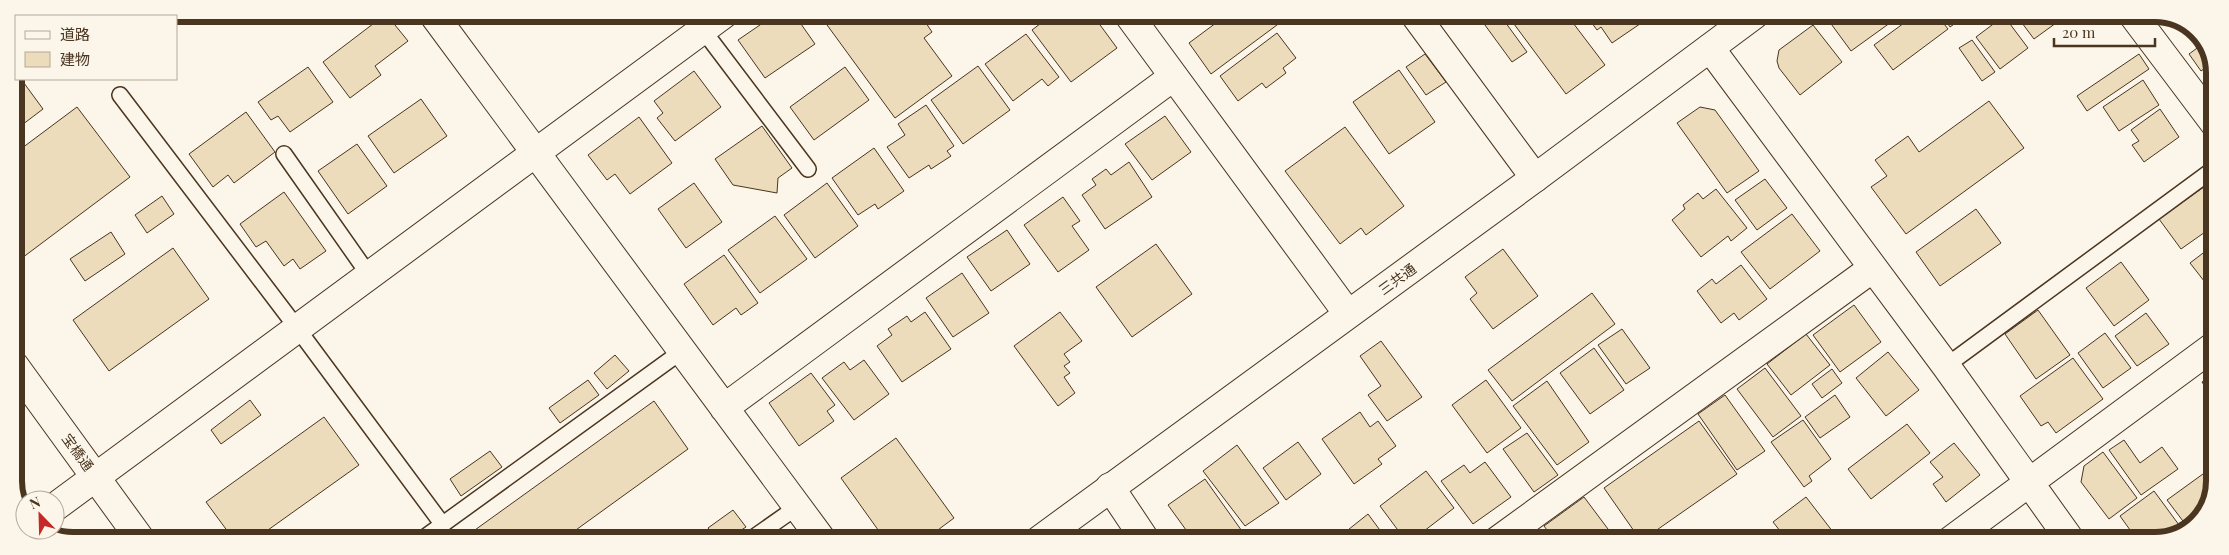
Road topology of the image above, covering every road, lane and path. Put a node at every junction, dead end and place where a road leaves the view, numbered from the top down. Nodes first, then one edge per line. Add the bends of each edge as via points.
1 (439, 22) edge
2 (714, 22) edge
3 (1134, 22) edge
4 (1421, 22) edge
5 (1745, 22) edge
6 (2138, 22) edge
7 (703, 30) junction
8 (1710, 48) junction
9 (1173, 77) junction
10 (120, 95) dead end
11 (2206, 112) edge
12 (284, 154) dead end
13 (535, 154) junction
14 (808, 169) dead end
15 (2206, 175) edge
16 (1535, 178) junction
17 (1873, 268) junction
18 (369, 275) junction
19 (1348, 314) junction
20 (297, 328) junction
21 (682, 352) junction
22 (2206, 352) edge
23 (1946, 366) junction
24 (23, 377) edge
25 (724, 408) junction
26 (96, 476) junction
27 (2029, 483) junction
28 (1110, 487) junction
29 (65, 499) edge
30 (797, 507) junction
31 (442, 525) junction
32 (135, 532) edge
33 (432, 532) edge
34 (761, 532) edge
35 (816, 532) edge
36 (1050, 532) edge
37 (1140, 532) edge
38 (1513, 532) edge
39 (1962, 532) edge
40 (2065, 532) edge

1 - 13 street
2 - 7 street
3 - 9 street
4 - 16 street
5 - 8 street, 三共通
6 - 11 street
7 - 13 street
7 - 14 lane
8 - 16 street, 三共通
8 - 17 street
9 - 19 street
9 - 25 street
10 - 20 lane
12 - 18 lane
13 - 18 street
13 - 21 street
15 - 23 lane
16 - 19 street, 三共通
17 - 23 street
17 - 38 street
18 - 20 street
19 - 28 street, 三共通
20 - 26 street
20 - 31 lane
21 - 25 street
21 - 31 lane
22 - 27 street
23 - 27 street
24 - 26 street, 宝橋通
25 - 30 street
26 - 29 street
26 - 32 street, 宝橋通
27 - 39 street
27 - 40 street
28 - 36 street, 三共通
28 - 37 street
30 - 34 lane
30 - 35 street
31 - 33 lane

